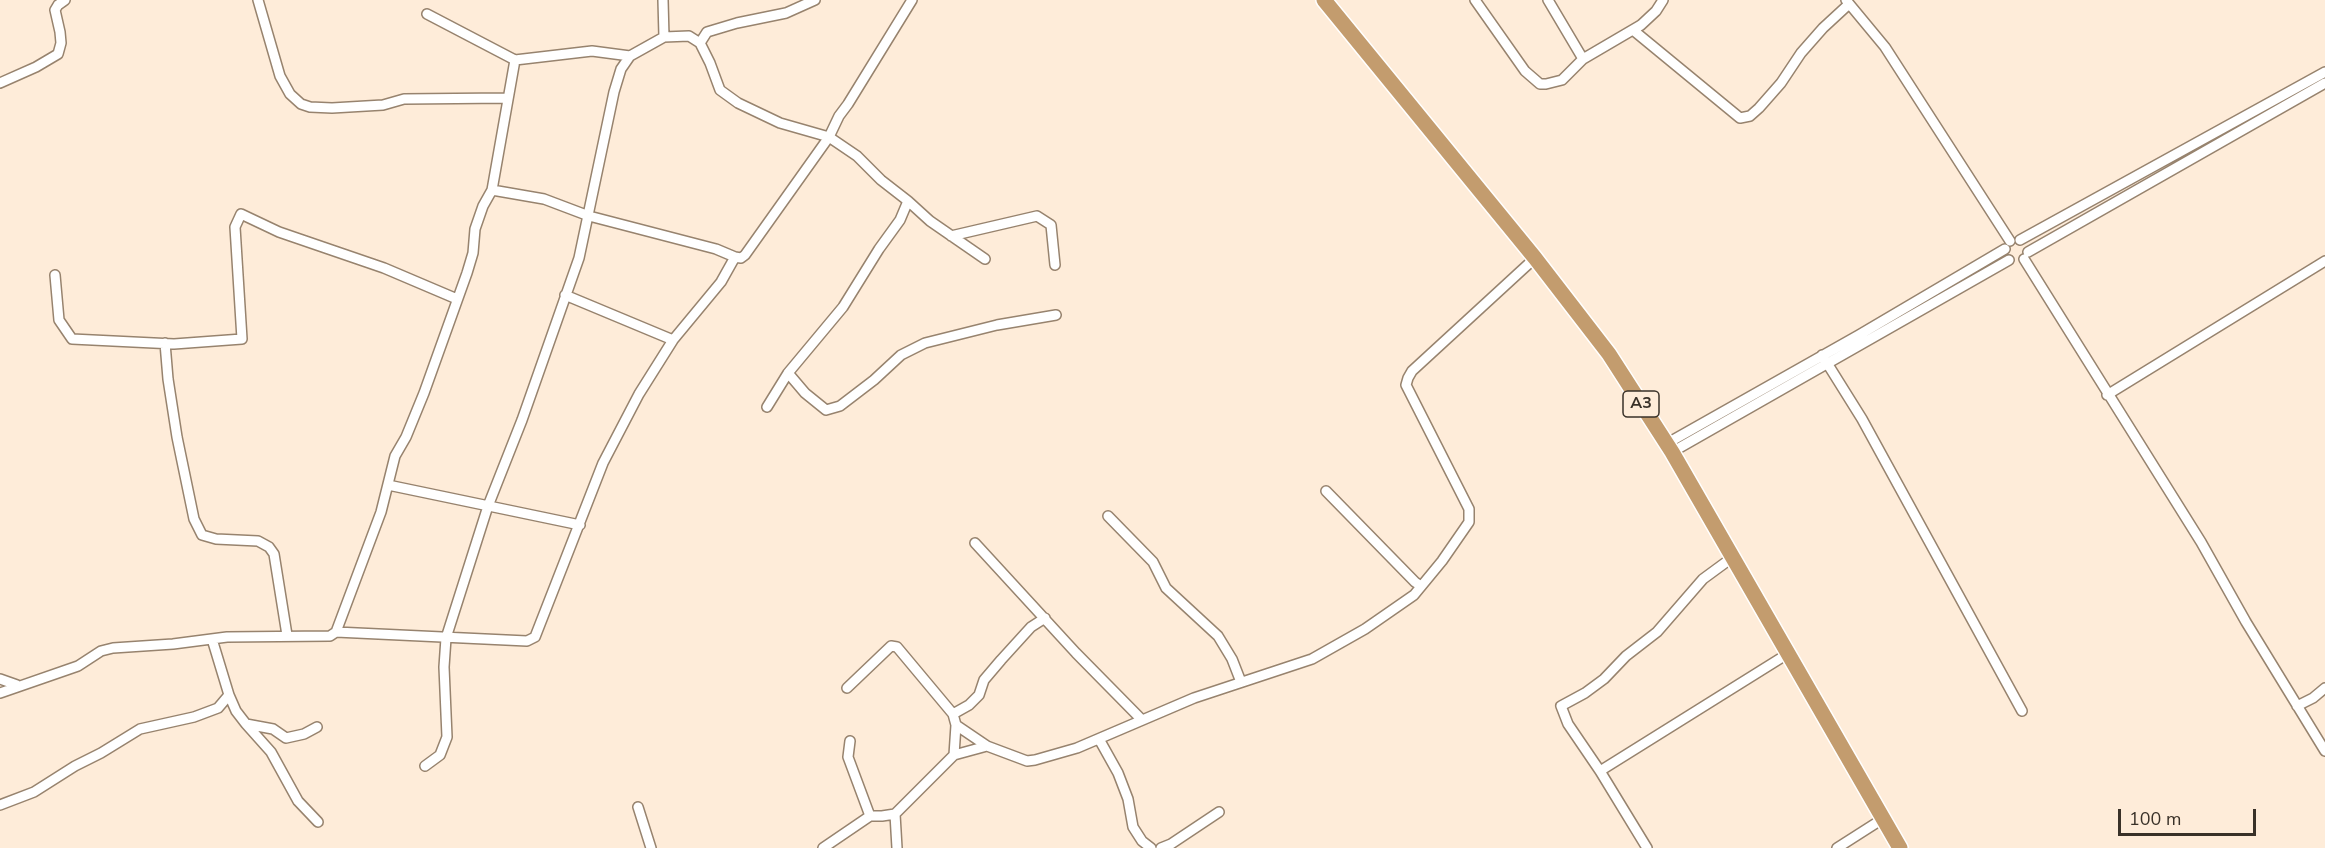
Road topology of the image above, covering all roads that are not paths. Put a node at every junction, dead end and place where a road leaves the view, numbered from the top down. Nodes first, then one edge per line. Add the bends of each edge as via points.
1 (65, 0) edge
2 (258, 0) edge
3 (663, 0) edge
4 (815, 0) edge
5 (912, 0) edge
6 (1324, 0) edge
7 (1475, 0) edge
8 (1548, 0) edge
9 (1663, 0) edge
10 (1847, 2) edge
11 (427, 14) dead end
12 (1634, 30) junction
13 (664, 37) junction
14 (699, 43) junction
15 (630, 56) junction
16 (1583, 59) junction
17 (515, 60) junction
18 (2325, 72) edge
19 (0, 83) edge
20 (2325, 83) edge
21 (507, 98) junction
22 (829, 137) junction
23 (492, 190) junction
24 (908, 201) junction
25 (589, 216) junction
26 (951, 236) junction
27 (2020, 240) junction
28 (2007, 245) junction
29 (2026, 255) junction
30 (735, 257) junction
31 (1535, 258) junction
32 (985, 259) dead end
33 (2009, 260) junction
34 (2325, 261) edge
35 (1055, 265) dead end
36 (55, 275) dead end
37 (565, 295) junction
38 (458, 299) junction
39 (1056, 315) dead end
40 (673, 340) junction
41 (165, 343) junction
42 (1824, 359) junction
43 (788, 373) junction
44 (2107, 395) junction
45 (766, 407) dead end
46 (1669, 448) junction
47 (388, 485) junction
48 (1326, 491) dead end
49 (488, 506) junction
50 (1108, 516) dead end
51 (580, 525) junction
52 (975, 543) dead end
53 (1733, 556) junction
54 (1421, 586) junction
55 (1045, 618) junction
56 (336, 633) junction
57 (287, 635) junction
58 (446, 638) junction
59 (212, 639) junction
60 (1789, 654) junction
61 (0, 680) edge
62 (1241, 682) junction
63 (17, 685) junction
64 (847, 688) dead end
65 (2325, 688) edge
66 (0, 693) edge
67 (229, 695) junction
68 (2297, 706) junction
69 (2022, 711) dead end
70 (953, 714) junction
71 (1142, 720) junction
72 (246, 724) junction
73 (956, 724) junction
74 (317, 727) dead end
75 (286, 738) junction
76 (1099, 739) junction
77 (850, 741) dead end
78 (987, 746) junction
79 (2325, 751) edge
80 (271, 752) junction
81 (954, 755) junction
82 (425, 766) dead end
83 (1600, 771) junction
84 (0, 805) edge
85 (638, 807) dead end
86 (1219, 812) dead end
87 (895, 814) junction
88 (870, 816) junction
89 (1884, 818) junction
90 (318, 822) dead end
91 (651, 848) edge
92 (823, 848) edge
93 (897, 848) edge
94 (1151, 848) edge
95 (1161, 848) edge
96 (1647, 848) edge
97 (1837, 848) edge
98 (1900, 848) edge

1 - 19 street via 55,10 61,43 58,54
2 - 21 street via 280,76 301,104 332,108 383,105 404,99
3 - 13 street
4 - 14 street via 786,13 707,32
5 - 22 street
6 - 31 highway, A3
7 - 16 street via 1525,71 1540,84 1563,80
8 - 16 street
9 - 12 street
10 - 12 street via 1759,108 1740,118
10 - 28 street via 1885,47
11 - 17 street
12 - 16 street
13 - 14 street via 689,36
13 - 15 street
14 - 22 street via 723,93 780,123
15 - 17 street via 592,51
15 - 25 street via 614,92
17 - 21 street
18 - 27 street
20 - 29 street
21 - 23 street
22 - 24 street
22 - 30 street via 745,255
23 - 25 street via 544,199
23 - 38 street via 475,229 473,253
24 - 26 street
24 - 43 street via 900,220 843,307
25 - 30 street
25 - 37 street
26 - 32 street
26 - 35 street via 1037,216 1051,225
27 - 28 street
27 - 29 street via 2027,245
28 - 33 street
28 - 42 street
29 - 33 street via 2015,262
29 - 44 street
30 - 40 street via 721,282
31 - 46 highway, A3 via 1609,354
31 - 54 street via 1408,378 1406,385 1469,509 1462,532
33 - 42 street
34 - 44 street
36 - 41 street via 58,320 72,339
37 - 40 street
37 - 49 street
38 - 41 street via 241,214 235,227 242,339
38 - 47 street via 424,393 395,456
39 - 43 street via 925,343 902,355 840,406 826,410
40 - 51 street via 603,463
41 - 57 street via 177,437 194,519 202,535 258,541 269,547 274,554
42 - 46 street
42 - 69 street via 1862,419
43 - 45 street
44 - 68 street via 2201,542
46 - 53 highway, A3
47 - 49 street
47 - 56 street
48 - 54 street
49 - 51 street
49 - 58 street
50 - 62 street via 1153,562 1166,588 1218,636
51 - 58 street via 535,637 527,641
52 - 55 street
53 - 60 highway, A3
53 - 83 street via 1703,579 1657,632 1604,679 1561,706 1568,724
54 - 62 street via 1365,629 1312,659
55 - 70 street via 1031,627 1001,660 984,680 979,695
55 - 71 street
56 - 57 street
56 - 58 street
57 - 59 street
58 - 82 street via 447,737 440,754
59 - 63 street via 101,651 78,666
59 - 67 street
60 - 83 street
60 - 89 highway, A3
61 - 63 street
62 - 71 street
63 - 66 street
64 - 70 street via 891,645 897,647
65 - 68 street
67 - 72 street
67 - 84 street via 218,708 140,729 34,792
68 - 79 street
70 - 73 street
71 - 76 street
72 - 75 street via 273,729
72 - 80 street
73 - 78 street
73 - 81 street
74 - 75 street
75 - 80 street
76 - 78 street via 1027,761
76 - 94 street via 1128,799 1132,827
77 - 88 street via 848,757
78 - 81 street
80 - 90 street via 298,801
81 - 87 street
83 - 96 street
85 - 91 street
86 - 95 street
87 - 88 street
87 - 93 street
88 - 92 street
89 - 97 street
89 - 98 highway, A3

